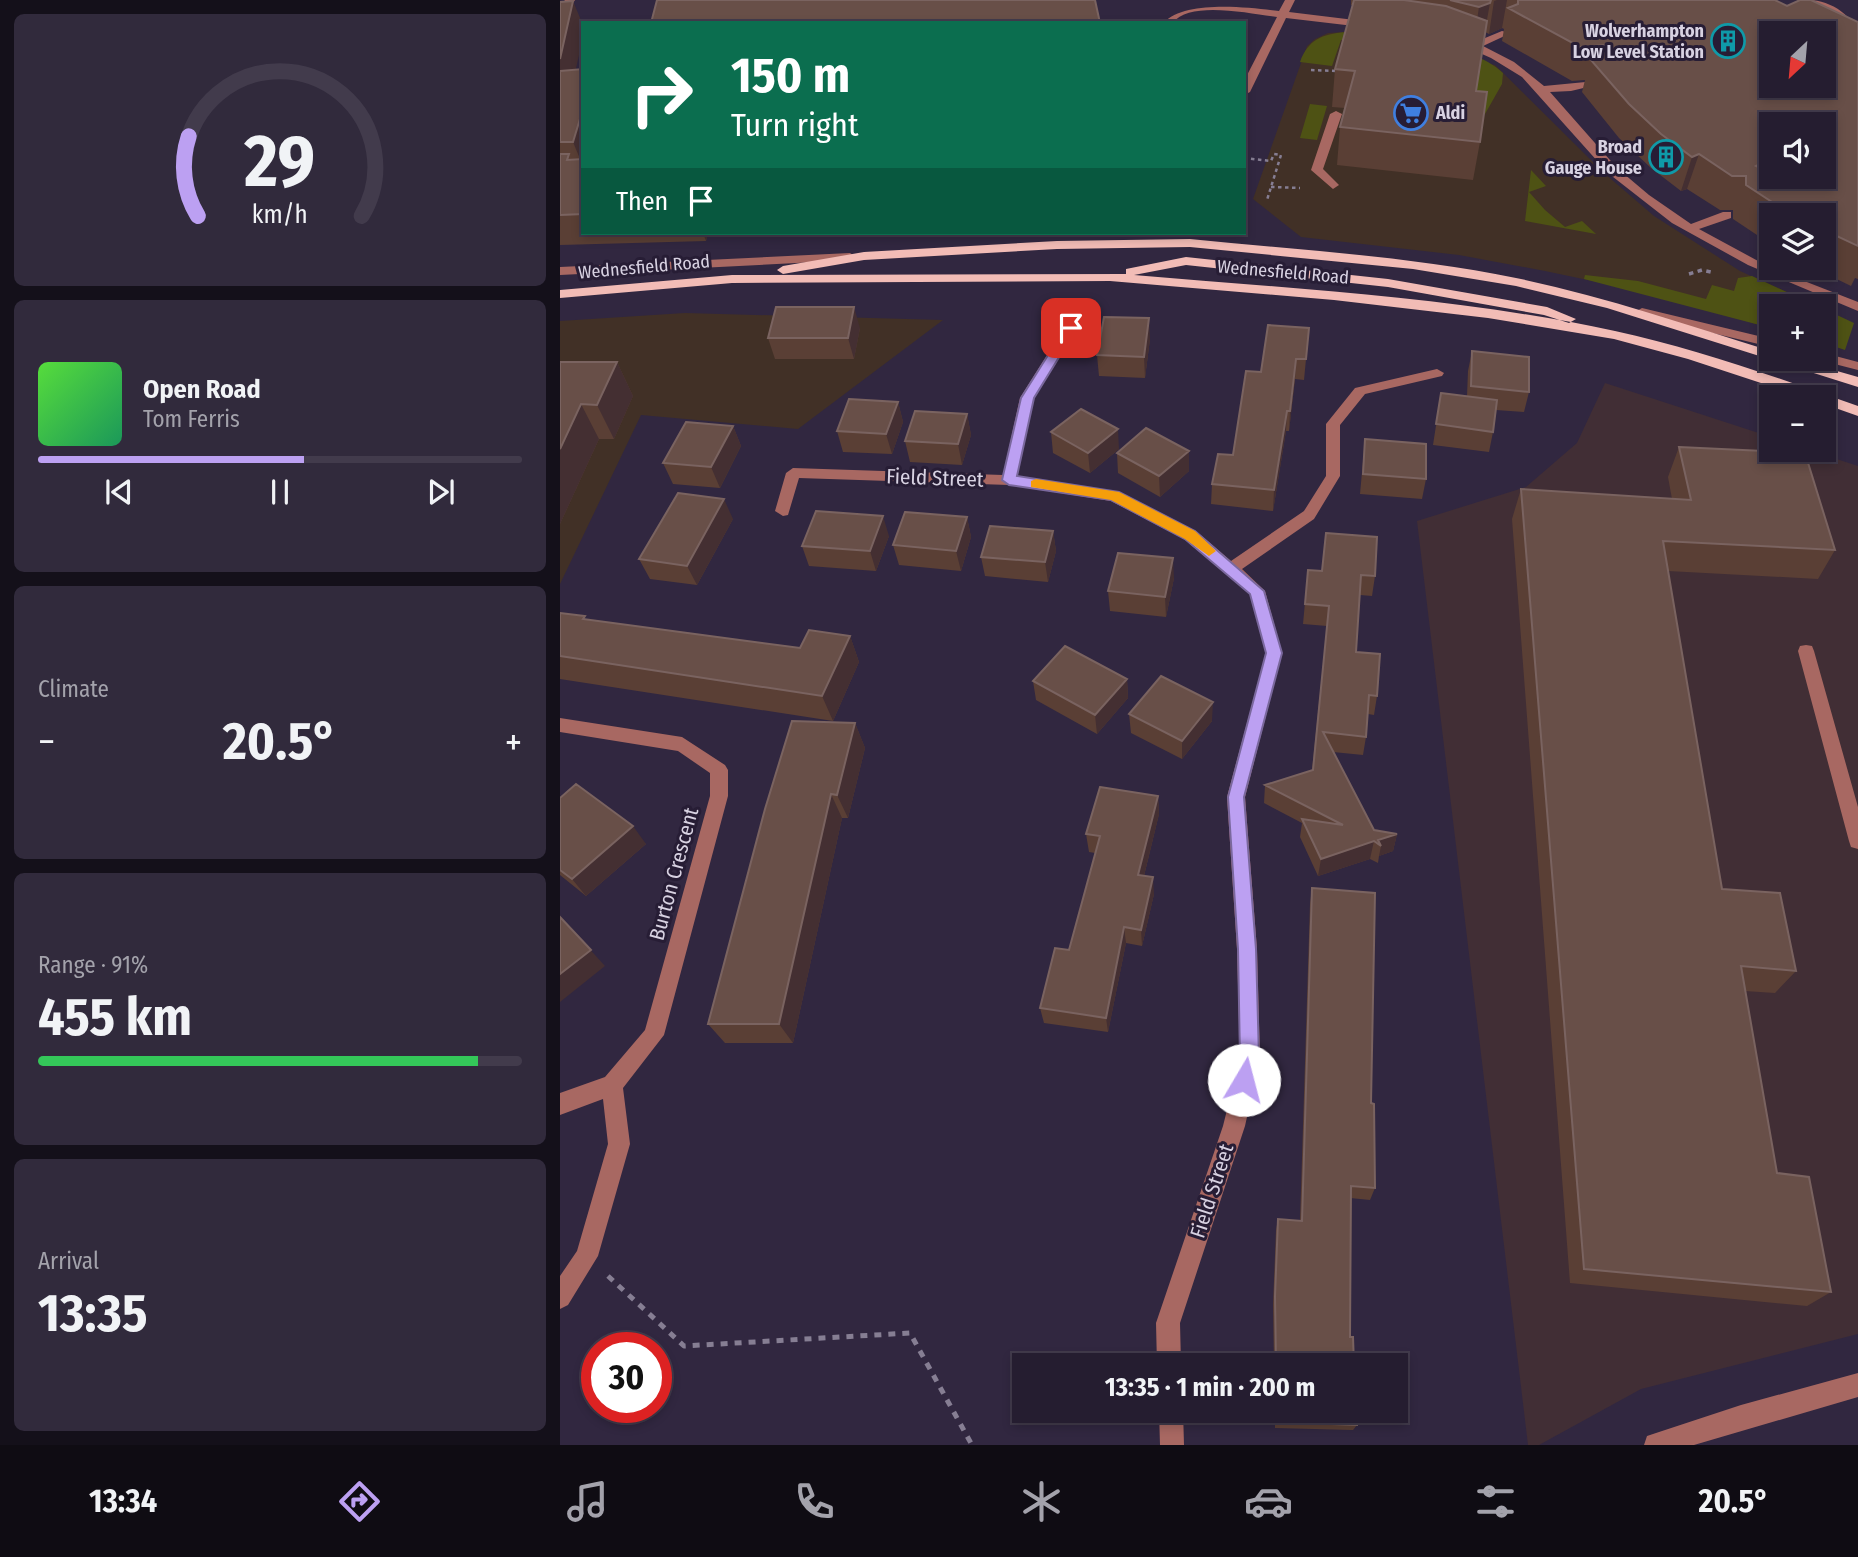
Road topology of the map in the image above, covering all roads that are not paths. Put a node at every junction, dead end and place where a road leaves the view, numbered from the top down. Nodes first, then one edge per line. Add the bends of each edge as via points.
1 (570, 0) edge
2 (1290, 0) edge
3 (1814, 0) edge
4 (560, 15) edge
5 (1280, 15) junction
6 (1169, 21) edge
7 (1379, 26) edge
8 (1506, 33) dead end
9 (1858, 37) edge
10 (1453, 39) edge
11 (1475, 46) junction
12 (1592, 83) dead end
13 (1246, 88) edge
14 (1542, 89) junction
15 (1336, 114) dead end
16 (1334, 185) dead end
17 (1727, 215) dead end
18 (1690, 228) junction
19 (1191, 238) edge
20 (863, 256) junction
21 (1186, 261) junction
22 (560, 271) edge
23 (1110, 276) junction
24 (732, 279) junction
25 (560, 294) edge
26 (1611, 305) junction
27 (1858, 307) edge
28 (1071, 328) dead end
29 (1614, 335) junction
30 (1759, 341) edge
31 (1759, 352) edge
32 (1836, 360) edge
33 (1858, 366) edge
34 (1821, 371) edge
35 (1437, 373) dead end
36 (1858, 382) edge
37 (1781, 385) edge
38 (1836, 403) edge
39 (1858, 411) edge
40 (1009, 480) junction
41 (783, 511) dead end
42 (1231, 569) junction
43 (1806, 651) dead end
44 (560, 725) edge
45 (1858, 841) edge
46 (612, 1085) junction
47 (560, 1104) edge
48 (560, 1297) edge
49 (1169, 1353) edge
50 (1858, 1385) edge
51 (1171, 1423) edge
52 (1172, 1445) edge
53 (1656, 1445) edge

1 - 4 street
2 - 5 street
3 - 9 street via 1847,21
5 - 6 street via 1199,6 1174,13
5 - 7 street
5 - 13 street
8 - 11 street
10 - 11 street
11 - 14 street via 1510,64
12 - 14 street
14 - 18 street via 1618,175
15 - 16 street via 1317,170
17 - 18 street
18 - 27 street via 1803,286
19 - 20 main road, Wednesfield Road
19 - 21 main road
19 - 26 main road, Wednesfield Road via 1413,265 1516,282
20 - 22 street
20 - 24 main road, Wednesfield Road
21 - 23 main road
21 - 29 main road via 1388,283 1548,311
23 - 24 main road, Wednesfield Road
23 - 29 main road, Wednesfield Road via 1488,314
24 - 25 main road, Wednesfield Road
26 - 30 street, Wednesfield Road
26 - 31 main road, Wednesfield Road
28 - 40 street via 1027,398
29 - 37 main road, Wednesfield Road
32 - 33 street
34 - 36 main road
35 - 42 street via 1360,391 1333,424 1333,476 1309,514
38 - 39 main road
40 - 41 street, Field Street via 793,473
40 - 42 street, Field Street via 1114,496 1190,535
42 - 49 street, Field Street via 1257,591 1274,653 1236,797 1250,1058 1234,1126 1168,1323
43 - 45 street
44 - 46 street, Burton Crescent via 682,744 719,771 719,796 654,1035
46 - 47 street, Burton Crescent
46 - 48 street via 619,1144 587,1256
50 - 53 street
51 - 52 street

